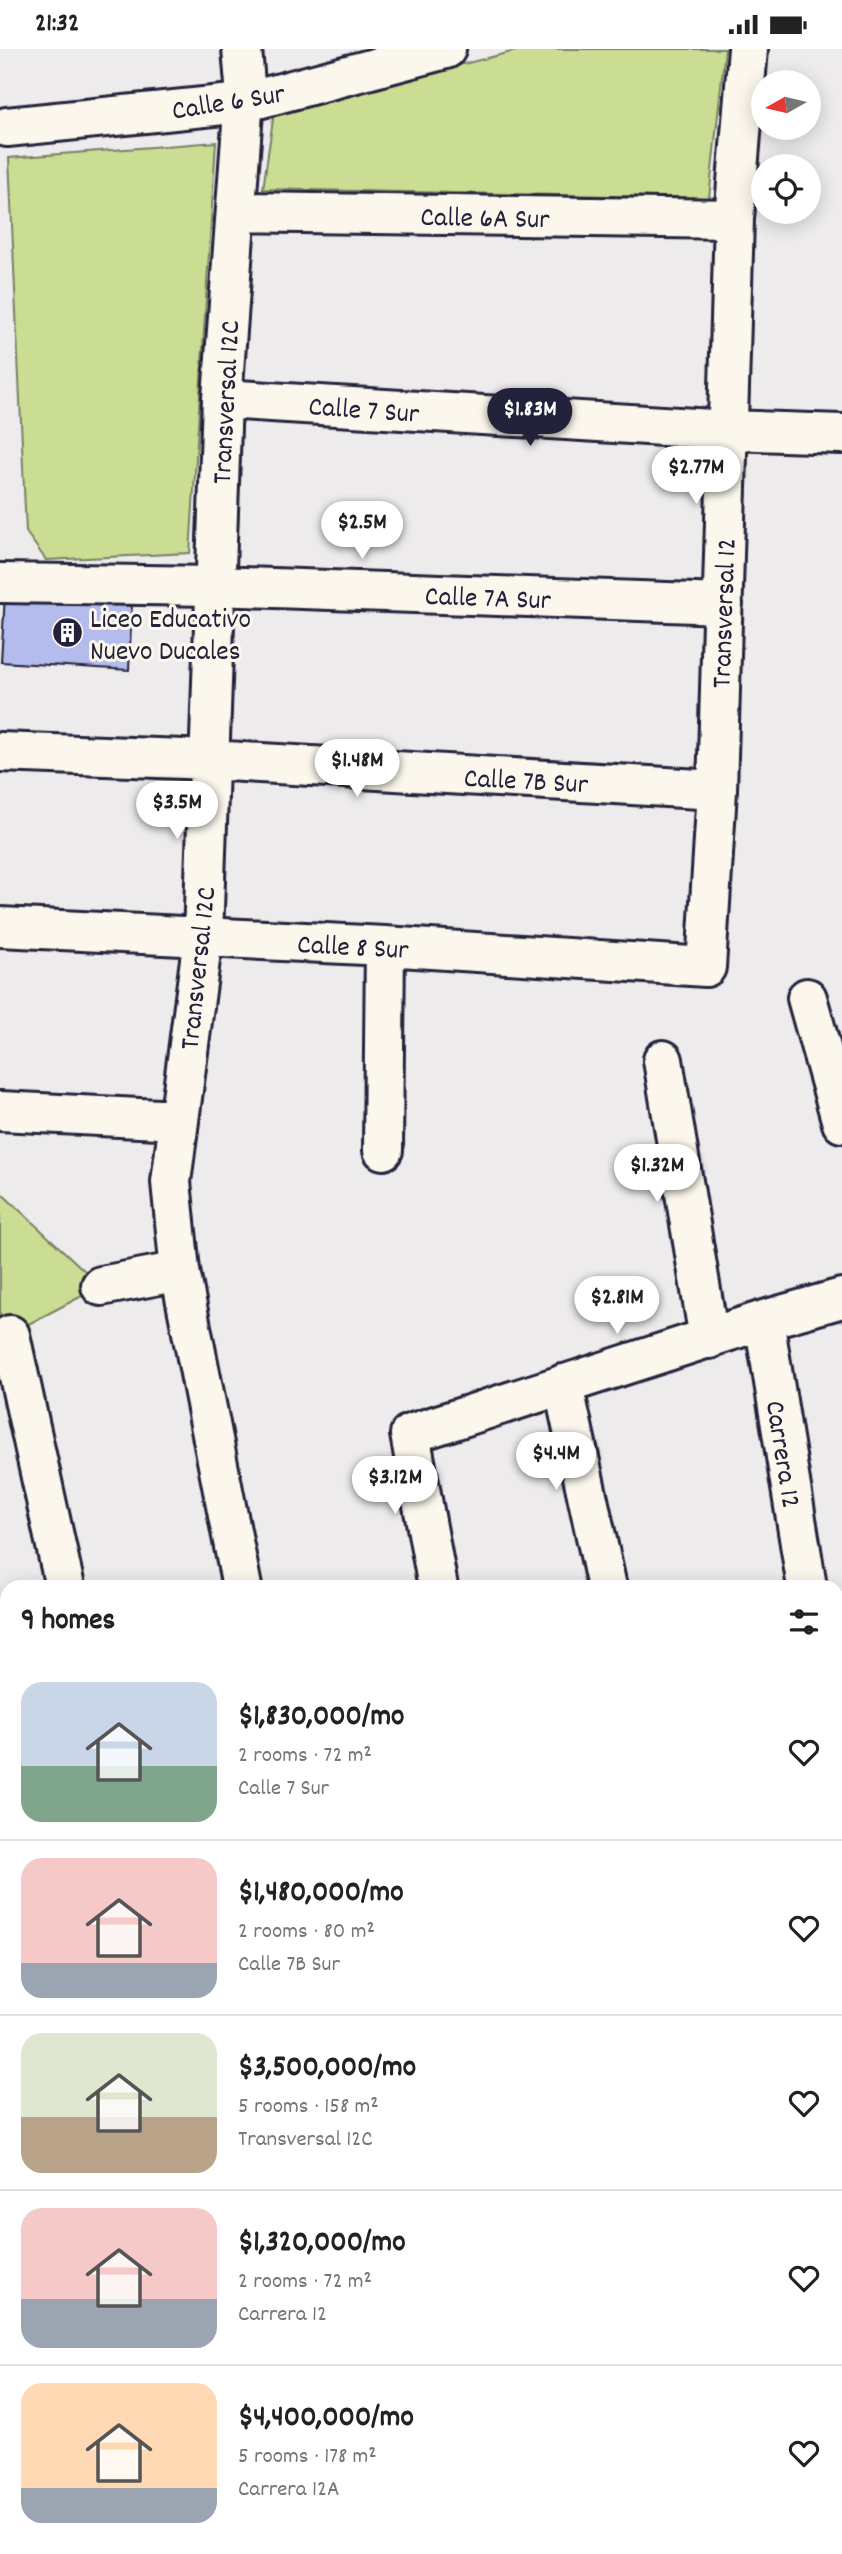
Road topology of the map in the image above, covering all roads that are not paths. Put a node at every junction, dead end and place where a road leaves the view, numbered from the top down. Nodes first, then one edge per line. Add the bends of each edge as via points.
1 (242, 49) edge
2 (446, 49) edge
3 (748, 49) edge
4 (243, 103) junction
5 (7, 127) dead end
6 (237, 212) junction
7 (734, 219) junction
8 (222, 399) junction
9 (728, 430) junction
10 (842, 434) edge
11 (0, 583) edge
12 (215, 586) junction
13 (723, 604) junction
14 (0, 752) edge
15 (210, 760) junction
16 (717, 790) junction
17 (0, 927) edge
18 (203, 937) junction
19 (386, 946) junction
20 (706, 967) joint
21 (807, 998) dead end
22 (663, 1060) dead end
23 (0, 1111) edge
24 (179, 1120) junction
25 (842, 1123) edge
26 (383, 1150) dead end
27 (180, 1271) junction
28 (101, 1286) dead end
29 (842, 1299) edge
30 (764, 1320) junction
31 (10, 1335) dead end
32 (709, 1339) junction
33 (562, 1384) junction
34 (63, 1580) edge
35 (241, 1580) edge
36 (437, 1580) edge
37 (605, 1580) edge
38 (806, 1580) edge

1 - 4 street, Transversal 12C
2 - 4 street, Calle 6 Sur
3 - 7 street, Transversal 12
4 - 5 street, Calle 6 Sur
4 - 6 street, Transversal 12C
6 - 7 street, Calle 6A Sur
6 - 8 street, Transversal 12C
7 - 9 street, Transversal 12
8 - 9 street, Calle 7 Sur
8 - 12 street, Transversal 12C
9 - 10 street, Calle 7 Sur
9 - 13 street, Transversal 12
11 - 12 street, Calle 7A Sur
12 - 13 street, Calle 7A Sur
12 - 15 street, Transversal 12C
13 - 16 street, Transversal 12
14 - 15 street, Calle 7B Sur
15 - 16 street, Calle 7B Sur
15 - 18 street, Transversal 12C
16 - 20 street, Transversal 12
17 - 18 street, Calle 8 Sur
18 - 19 street, Calle 8 Sur
18 - 24 street, Transversal 12C
19 - 20 street, Calle 8 Sur
19 - 26 street
21 - 25 street
22 - 32 street
23 - 24 street
24 - 27 street, Transversal 12C via 171,1182
27 - 28 street
27 - 35 street, Transversal 12C
29 - 30 street
30 - 32 street
30 - 38 street, Carrera 12
31 - 34 street
32 - 33 street
33 - 36 street via 410,1434
33 - 37 street

